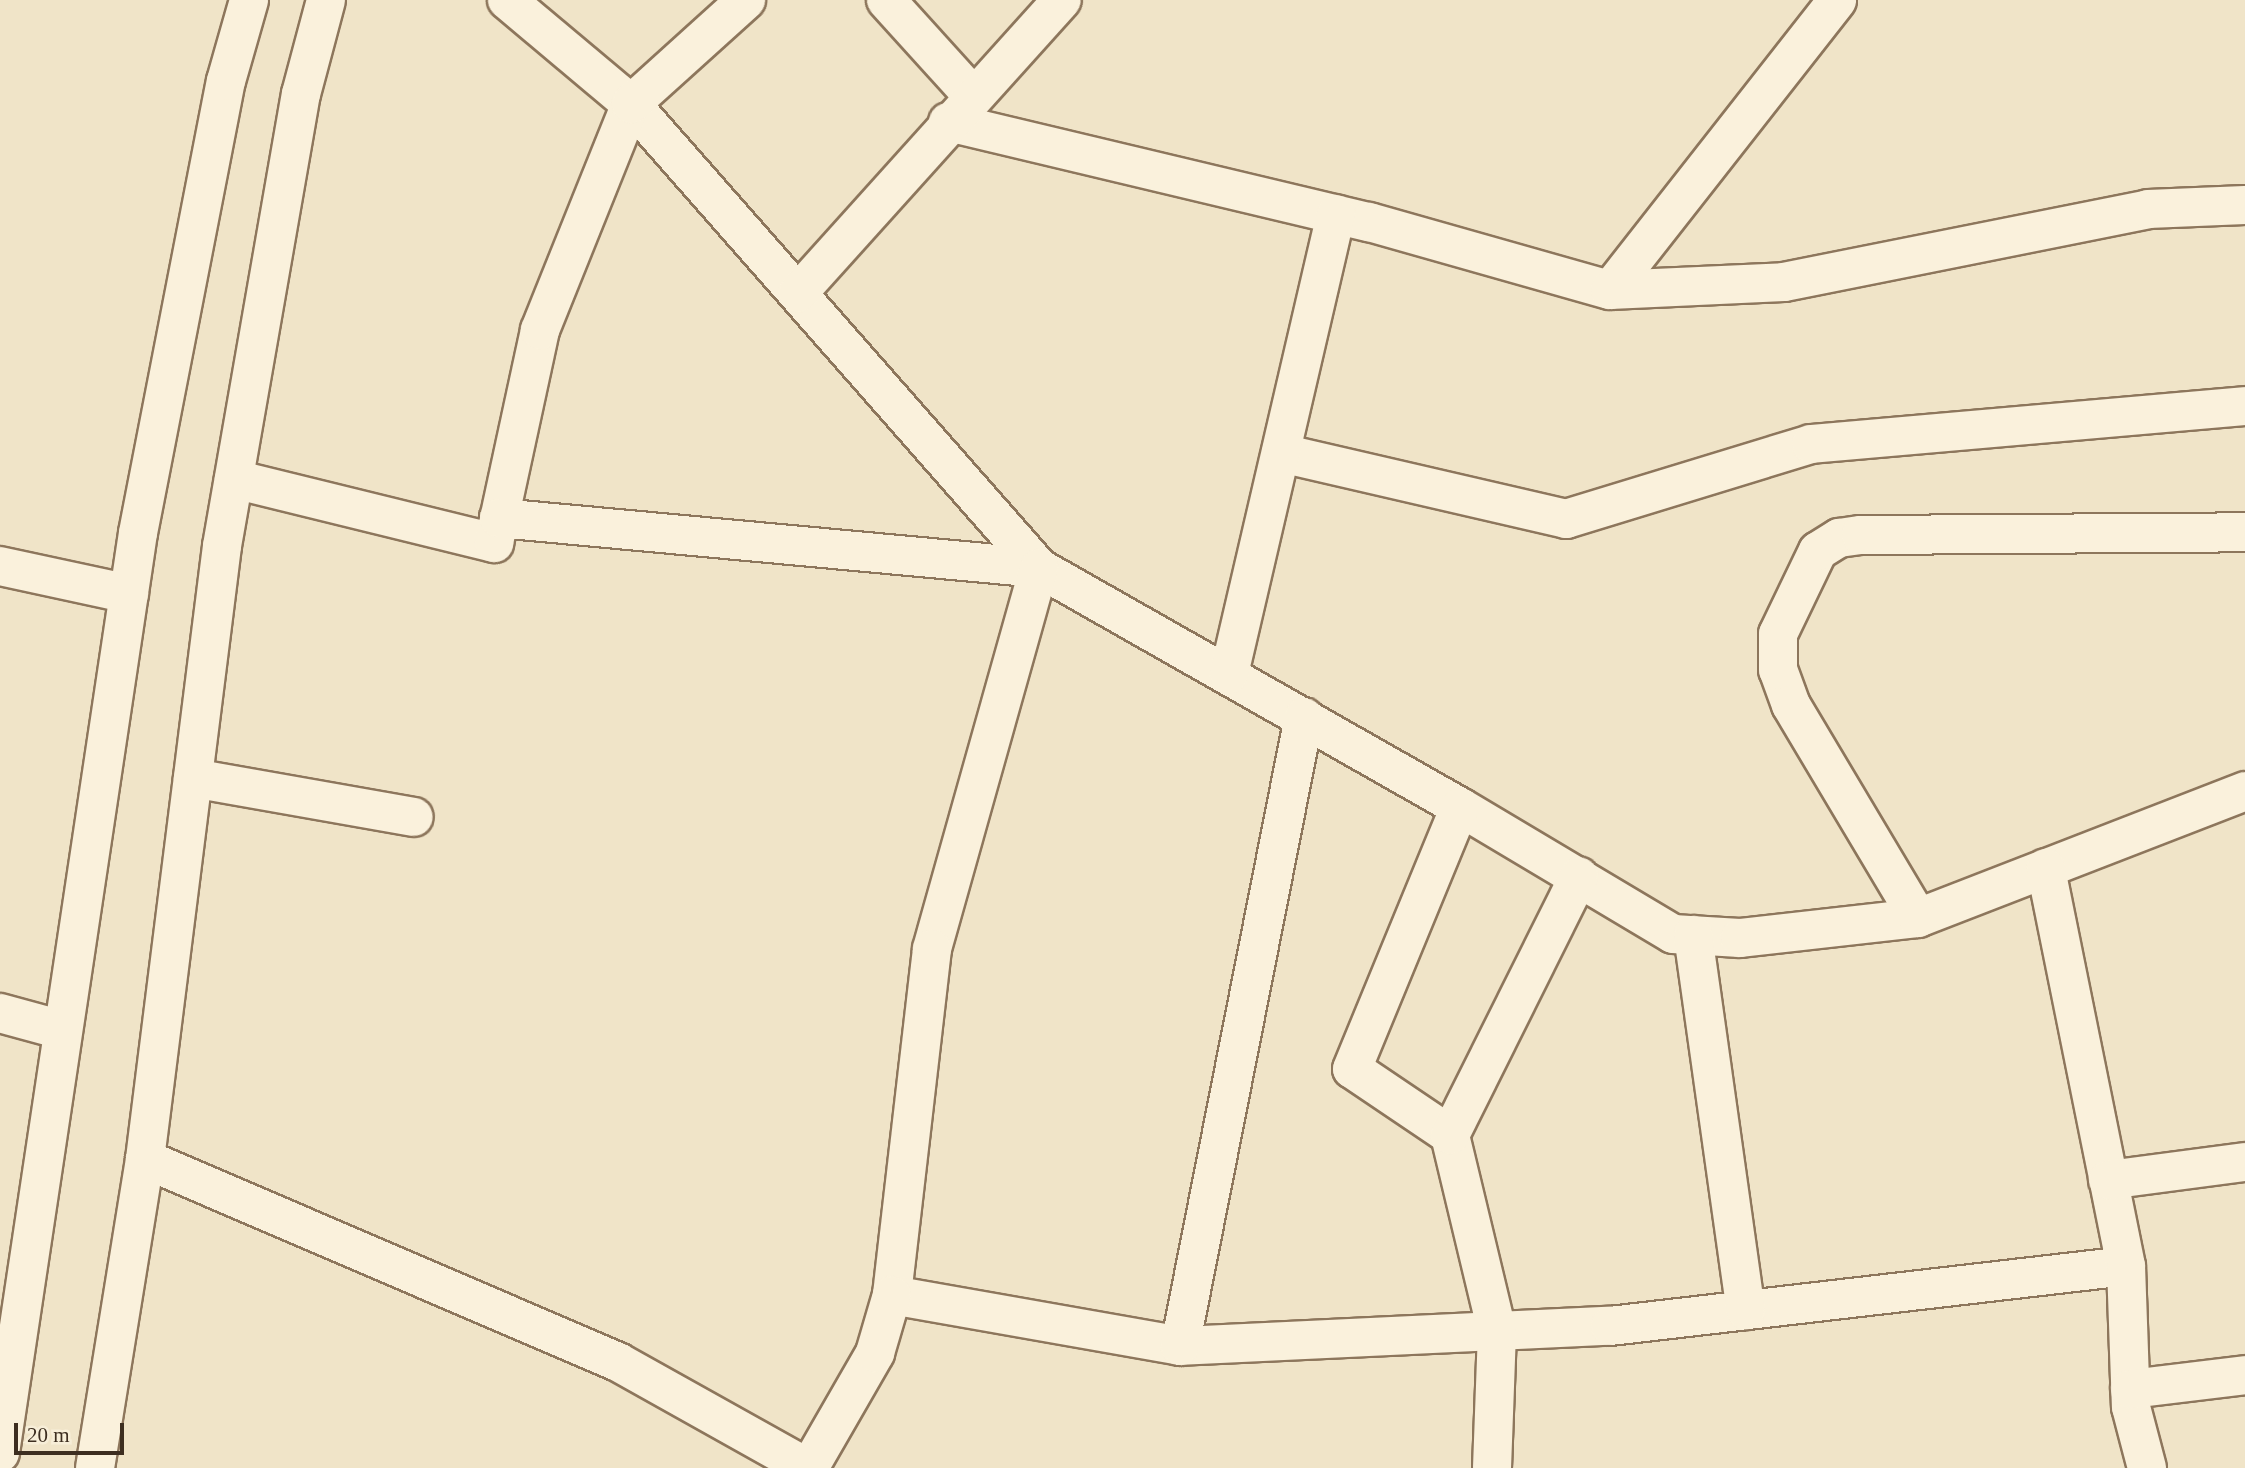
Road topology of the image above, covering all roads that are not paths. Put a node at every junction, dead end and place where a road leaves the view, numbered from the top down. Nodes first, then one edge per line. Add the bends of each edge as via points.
1 (249, 0) edge
2 (326, 0) edge
3 (507, 0) edge
4 (746, 0) edge
5 (886, 0) edge
6 (1062, 0) edge
7 (1837, 0) edge
8 (631, 104) junction
9 (960, 109) junction
10 (2245, 205) edge
11 (1336, 214) junction
12 (1611, 290) junction
13 (798, 293) junction
14 (2245, 406) edge
15 (1281, 453) junction
16 (234, 479) junction
17 (499, 518) junction
18 (2245, 532) edge
19 (0, 566) edge
20 (1039, 568) junction
21 (129, 594) junction
22 (1229, 674) junction
23 (1304, 717) junction
24 (193, 778) junction
25 (2245, 790) edge
26 (1460, 807) junction
27 (414, 817) dead end
28 (2046, 868) junction
29 (1579, 876) junction
30 (1918, 918) junction
31 (1693, 935) junction
32 (0, 1013) edge
33 (62, 1030) junction
34 (1450, 1135) junction
35 (145, 1159) junction
36 (2245, 1162) edge
37 (2108, 1180) junction
38 (2126, 1266) junction
39 (892, 1295) junction
40 (1746, 1310) junction
41 (1497, 1331) junction
42 (1180, 1346) junction
43 (2245, 1375) edge
44 (2130, 1389) junction
45 (0, 1452) edge
46 (95, 1468) edge
47 (808, 1468) edge
48 (1492, 1468) edge
49 (2147, 1468) edge

1 - 21 street via 226,81
2 - 16 street via 301,94
3 - 8 street
4 - 8 street
5 - 9 street
6 - 9 street
7 - 12 street
8 - 13 street
8 - 17 street via 540,330
9 - 11 street
9 - 13 street
10 - 12 street via 2148,209 1784,282
11 - 12 street
11 - 15 street
13 - 20 street
14 - 15 street via 1811,443 1566,519
15 - 22 street
16 - 17 street via 494,542
16 - 24 street
17 - 20 street
18 - 30 street via 1861,535 1839,538 1818,551 1778,634 1778,670 1791,705
19 - 21 street
20 - 22 street
20 - 39 street via 932,949
21 - 33 street
22 - 23 street
23 - 26 street
23 - 42 street
24 - 27 street
24 - 35 street
25 - 28 street
26 - 29 street
26 - 34 street via 1352,1069
28 - 30 street
28 - 37 street
29 - 31 street via 1673,934
29 - 34 street
30 - 31 street via 1740,938
31 - 40 street
32 - 33 street
33 - 45 street
34 - 41 street
35 - 46 street
35 - 47 street via 618,1362
36 - 37 street
37 - 38 street
38 - 40 street
38 - 44 street
39 - 42 street
39 - 47 street via 875,1353
40 - 41 street via 1611,1326
41 - 42 street
41 - 48 street
43 - 44 street
44 - 49 street

